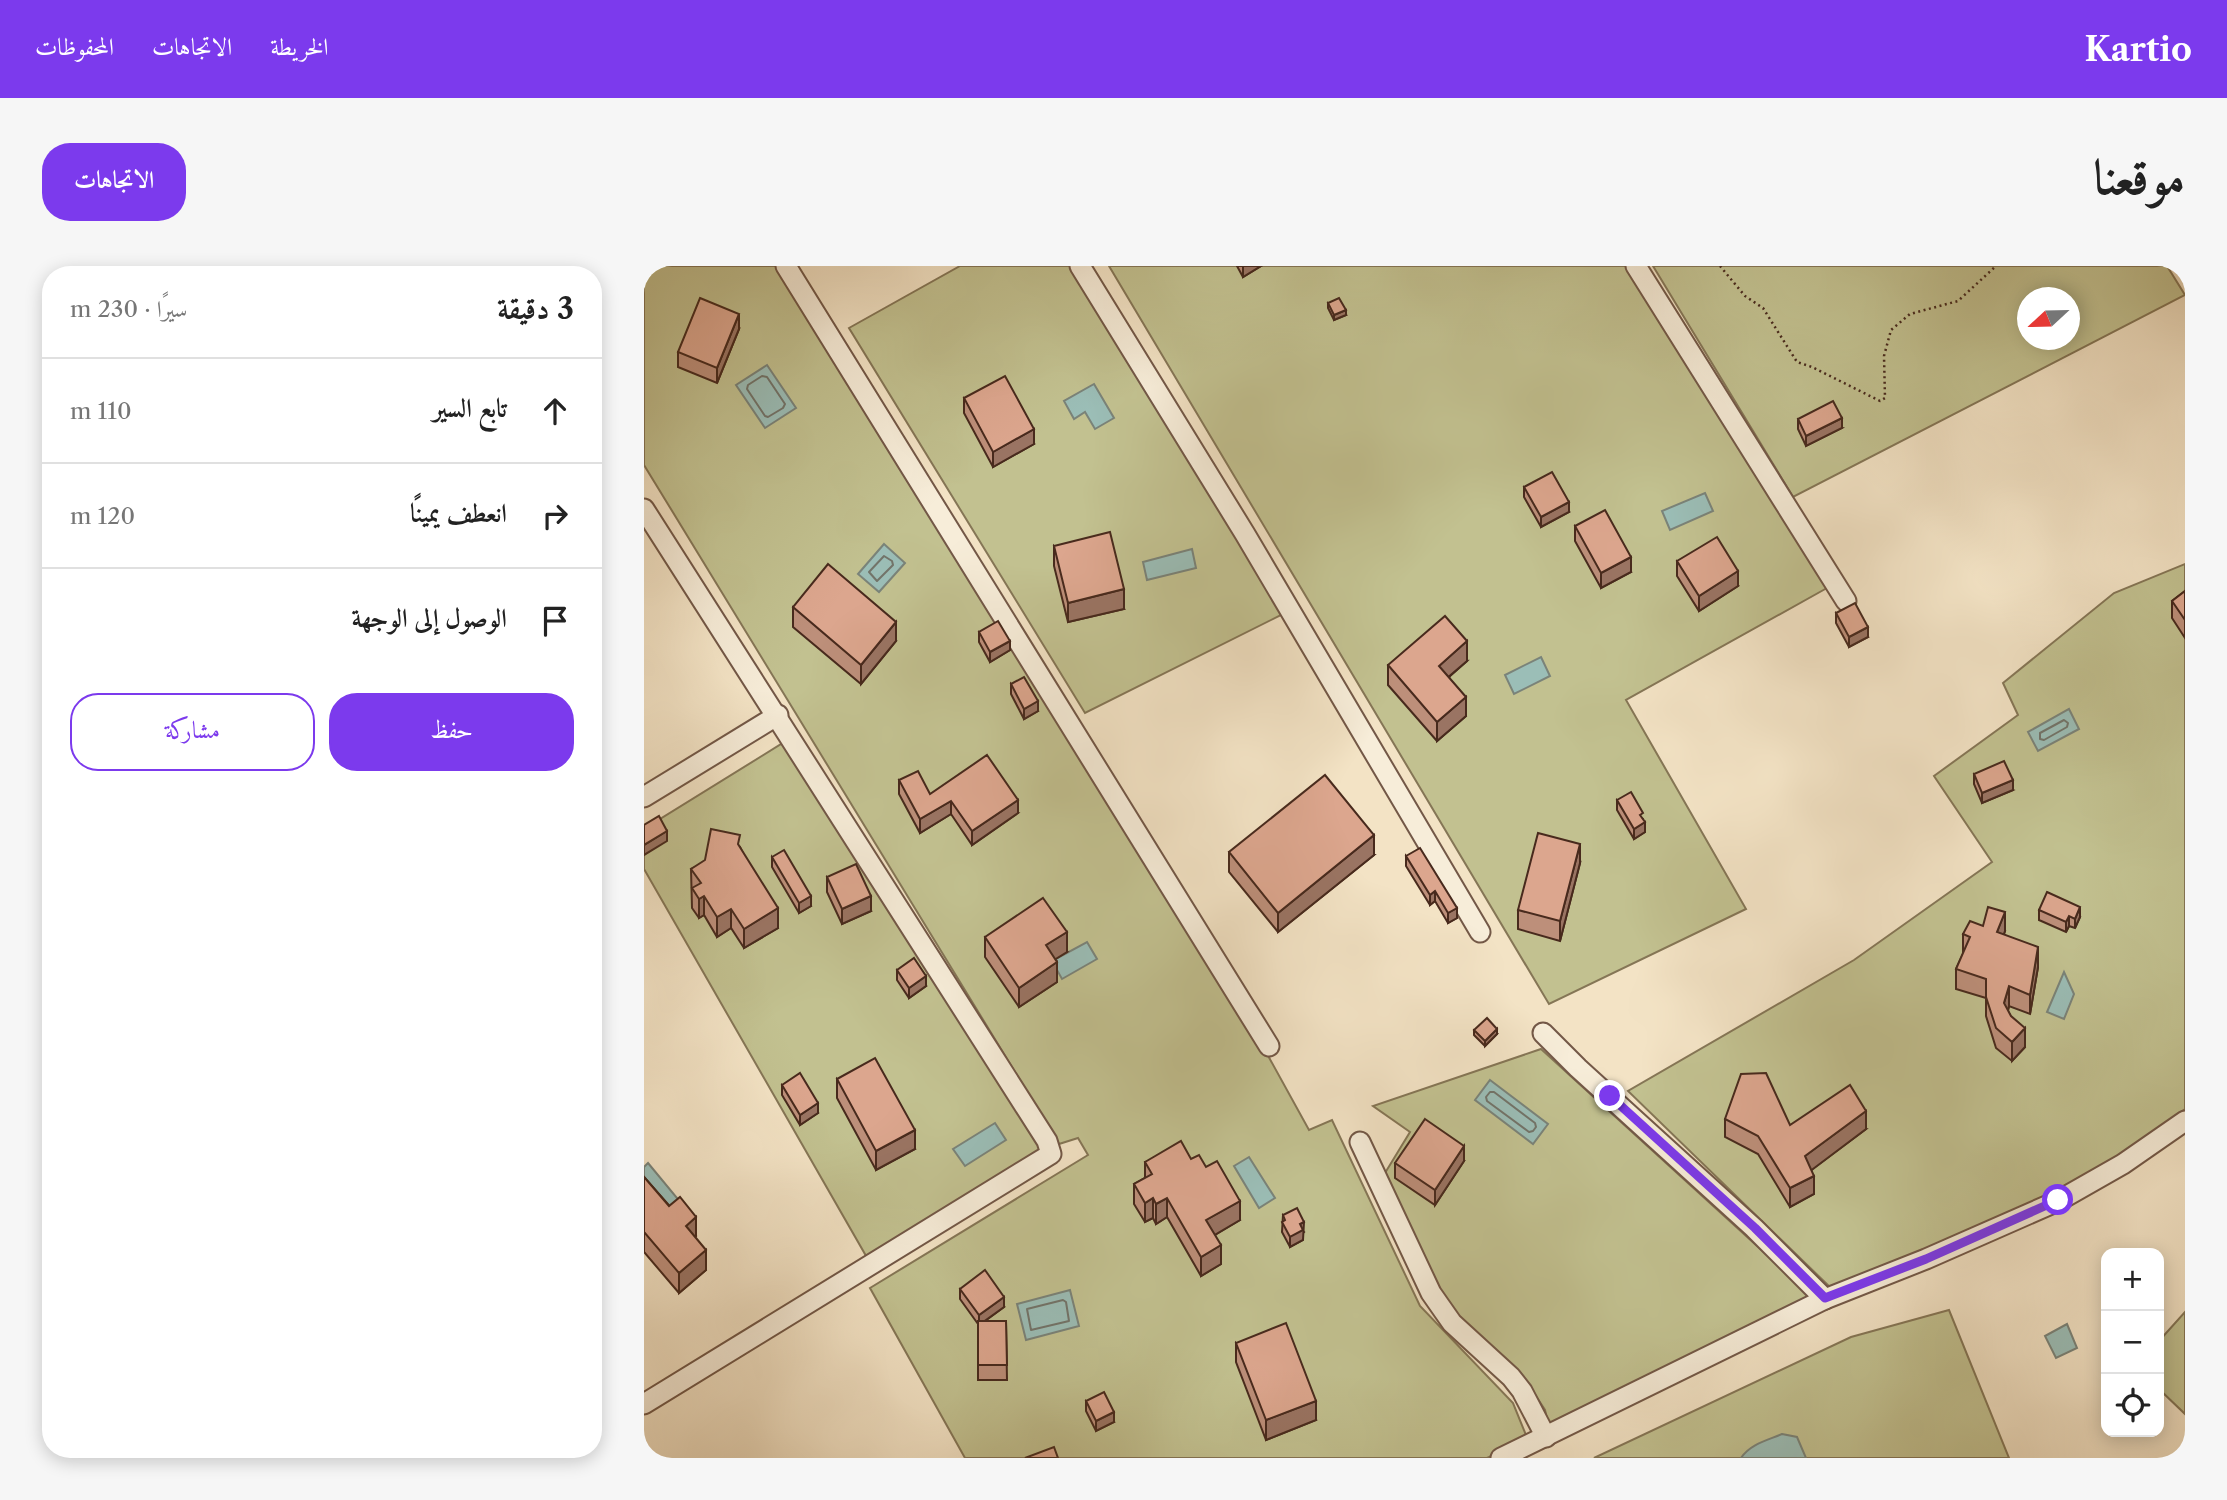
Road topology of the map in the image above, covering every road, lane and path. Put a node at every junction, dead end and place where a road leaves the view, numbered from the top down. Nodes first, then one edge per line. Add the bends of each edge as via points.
1 (786, 266) edge
2 (1080, 266) edge
3 (1636, 266) edge
4 (1720, 266) edge
5 (1996, 266) edge
6 (644, 509) edge
7 (1846, 601) dead end
8 (778, 716) junction
9 (644, 797) edge
10 (1480, 932) dead end
11 (1542, 1032) dead end
12 (1269, 1046) dead end
13 (2185, 1121) edge
14 (1360, 1142) dead end
15 (1825, 1298) junction
16 (644, 1404) edge
17 (1546, 1437) junction
18 (1501, 1458) edge

1 - 12 street
2 - 10 street
3 - 7 street
4 - 5 path via 1745,296 1763,308 1797,362 1880,401 1885,398 1884,356 1892,330 1910,314 1958,301
6 - 8 street
8 - 9 street
8 - 16 street via 1051,1154
11 - 15 street
13 - 15 street via 2123,1164 2058,1200
14 - 17 street via 1431,1293 1452,1323 1511,1377
15 - 17 street
17 - 18 street

